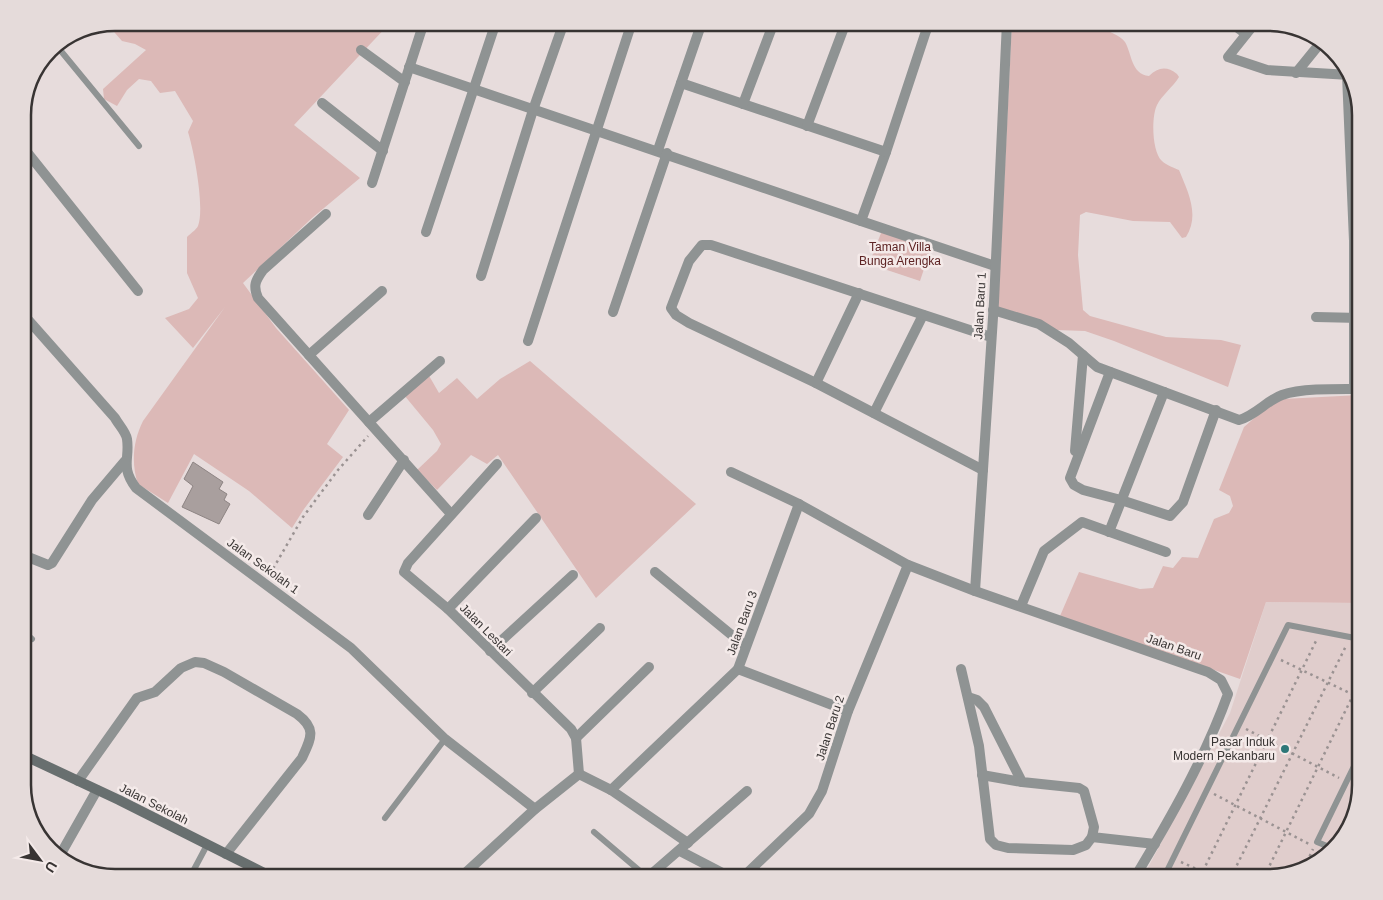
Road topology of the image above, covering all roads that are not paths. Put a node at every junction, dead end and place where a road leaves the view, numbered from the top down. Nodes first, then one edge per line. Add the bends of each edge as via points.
1 (421, 31) edge
2 (493, 31) edge
3 (561, 31) edge
4 (629, 31) edge
5 (699, 31) edge
6 (771, 31) edge
7 (843, 31) edge
8 (925, 31) edge
9 (1007, 31) edge
10 (1242, 31) edge
11 (1248, 31) edge
12 (1246, 34) junction
13 (1317, 47) edge
14 (361, 50) dead end
15 (61, 51) edge
16 (410, 67) junction
17 (1296, 74) junction
18 (1341, 75) edge
19 (405, 82) junction
20 (681, 83) junction
21 (473, 90) junction
22 (1349, 96) edge
23 (322, 103) dead end
24 (743, 104) junction
25 (533, 110) junction
26 (806, 126) junction
27 (596, 130) junction
28 (139, 146) dead end
29 (1352, 149) edge
30 (383, 151) junction
31 (663, 152) junction
32 (886, 152) junction
33 (31, 157) edge
34 (372, 183) dead end
35 (326, 214) dead end
36 (861, 221) junction
37 (426, 232) dead end
38 (994, 266) junction
39 (482, 276) dead end
40 (138, 291) dead end
41 (382, 291) dead end
42 (859, 293) junction
43 (993, 310) junction
44 (613, 312) dead end
45 (924, 315) junction
46 (1316, 317) dead end
47 (1352, 318) edge
48 (31, 323) edge
49 (991, 337) junction
50 (528, 341) dead end
51 (1083, 355) junction
52 (309, 356) junction
53 (440, 361) dead end
54 (1110, 372) junction
55 (816, 383) junction
56 (1352, 389) edge
57 (1164, 392) junction
58 (1216, 410) junction
59 (874, 413) junction
60 (373, 425) junction
61 (404, 460) junction
62 (125, 461) junction
63 (1075, 462) junction
64 (497, 464) dead end
65 (983, 470) junction
66 (731, 472) dead end
67 (1121, 500) junction
68 (799, 504) junction
69 (451, 514) junction
70 (368, 515) dead end
71 (536, 518) dead end
72 (1109, 532) junction
73 (1166, 552) dead end
74 (31, 558) edge
75 (908, 565) junction
76 (655, 572) dead end
77 (573, 575) dead end
78 (975, 592) junction
79 (1021, 606) junction
80 (448, 609) junction
81 (600, 628) dead end
82 (1352, 636) edge
83 (746, 646) junction
84 (490, 651) junction
85 (649, 667) dead end
86 (738, 670) junction
87 (961, 670) dead end
88 (532, 692) junction
89 (968, 697) junction
90 (848, 711) junction
91 (576, 738) junction
92 (445, 739) junction
93 (31, 759) edge
94 (1352, 770) edge
95 (579, 774) junction
96 (982, 775) junction
97 (78, 781) junction
98 (1022, 782) junction
99 (97, 790) junction
100 (611, 790) junction
101 (747, 791) dead end
102 (535, 809) junction
103 (384, 818) dead end
104 (594, 832) dead end
105 (1092, 837) junction
106 (688, 843) junction
107 (1155, 844) junction
108 (207, 845) junction
109 (1325, 845) edge
110 (65, 846) edge
111 (680, 851) junction
112 (226, 854) junction
113 (195, 869) edge
114 (255, 869) edge
115 (471, 869) edge
116 (637, 869) edge
117 (659, 869) edge
118 (713, 869) edge
119 (752, 869) edge
120 (1140, 869) edge
121 (1168, 869) edge

1 - 16 street
2 - 21 street
3 - 25 street
4 - 27 street
5 - 20 street
6 - 24 street
7 - 26 street
8 - 32 street
9 - 38 street, Jalan Baru 1
10 - 12 street
11 - 12 street
12 - 17 street via 1228,57 1267,70
13 - 17 street
14 - 19 street
15 - 28 lane
16 - 19 street
16 - 21 street
17 - 18 street
19 - 30 street
20 - 24 street
20 - 31 street
21 - 25 street
21 - 37 street
22 - 29 street
23 - 30 street
24 - 26 street
25 - 27 street
25 - 39 street
26 - 32 street
27 - 31 street
27 - 50 street
30 - 34 street
31 - 36 street
31 - 44 street
32 - 36 street
33 - 40 street
35 - 52 street via 255,280 258,298
36 - 38 street
38 - 43 street, Jalan Baru 1
41 - 52 street
42 - 45 street
42 - 55 street
42 - 55 street via 711,245 702,245 689,261 673,299 671,308 676,315
43 - 49 street, Jalan Baru 1
43 - 51 street via 1039,324
45 - 49 street
45 - 59 street
46 - 47 street
48 - 62 street, Jalan Sekolah 1 via 127,436
49 - 65 street, Jalan Baru 1
51 - 54 street via 1097,367
51 - 63 street
52 - 60 street
53 - 60 street
54 - 57 street
54 - 63 street
55 - 59 street
56 - 58 street via 1284,394 1263,404 1251,417 1239,420
57 - 58 street
57 - 67 street
58 - 67 street via 1183,502 1176,512 1170,516
59 - 65 street
60 - 61 street
61 - 69 street
61 - 70 street
62 - 74 street via 92,500 52,563 48,565
62 - 92 street, Jalan Sekolah 1 via 136,488 351,648
63 - 67 street via 1070,478 1074,485
64 - 69 street
65 - 78 street, Jalan Baru 1
66 - 68 street, Jalan Baru
67 - 72 street
68 - 75 street, Jalan Baru
68 - 83 street, Jalan Baru 3
69 - 80 street, Jalan Lestari via 403,569
71 - 80 street
72 - 73 street
72 - 79 street via 1082,522 1044,551
75 - 78 street, Jalan Baru
75 - 90 street, Jalan Baru 2
76 - 83 street
77 - 84 street
78 - 79 street, Jalan Baru
79 - 107 street, Jalan Baru via 1208,672 1221,680 1228,694 1220,716
80 - 84 street, Jalan Lestari
81 - 88 street
82 - 121 lane via 1288,625
83 - 86 street, Jalan Baru 3
84 - 88 street, Jalan Lestari
85 - 91 street
86 - 90 street
86 - 100 street, Jalan Baru 3
87 - 89 street
88 - 91 street, Jalan Lestari via 571,729
89 - 96 street
89 - 98 street via 984,707
90 - 119 street, Jalan Baru 2 via 832,765 809,814
91 - 95 street
92 - 102 street, Jalan Sekolah 1
92 - 103 lane
93 - 97 street, Jalan Sekolah
94 - 109 lane via 1317,842
95 - 100 street
95 - 102 street
96 - 98 street
96 - 105 street via 990,839 996,845 1073,850 1086,845
97 - 99 street, Jalan Sekolah
97 - 112 street via 137,698 155,692 181,668 194,662 224,672 297,714 311,730 310,742 302,758
98 - 105 street via 1084,791 1094,826
99 - 108 street, Jalan Sekolah
99 - 110 street
100 - 106 street
101 - 106 street
102 - 115 street
104 - 116 lane
105 - 107 street
106 - 111 street
107 - 120 street, Jalan Baru
108 - 112 street, Jalan Sekolah
108 - 113 lane
111 - 117 street
111 - 118 street
112 - 114 street, Jalan Sekolah

